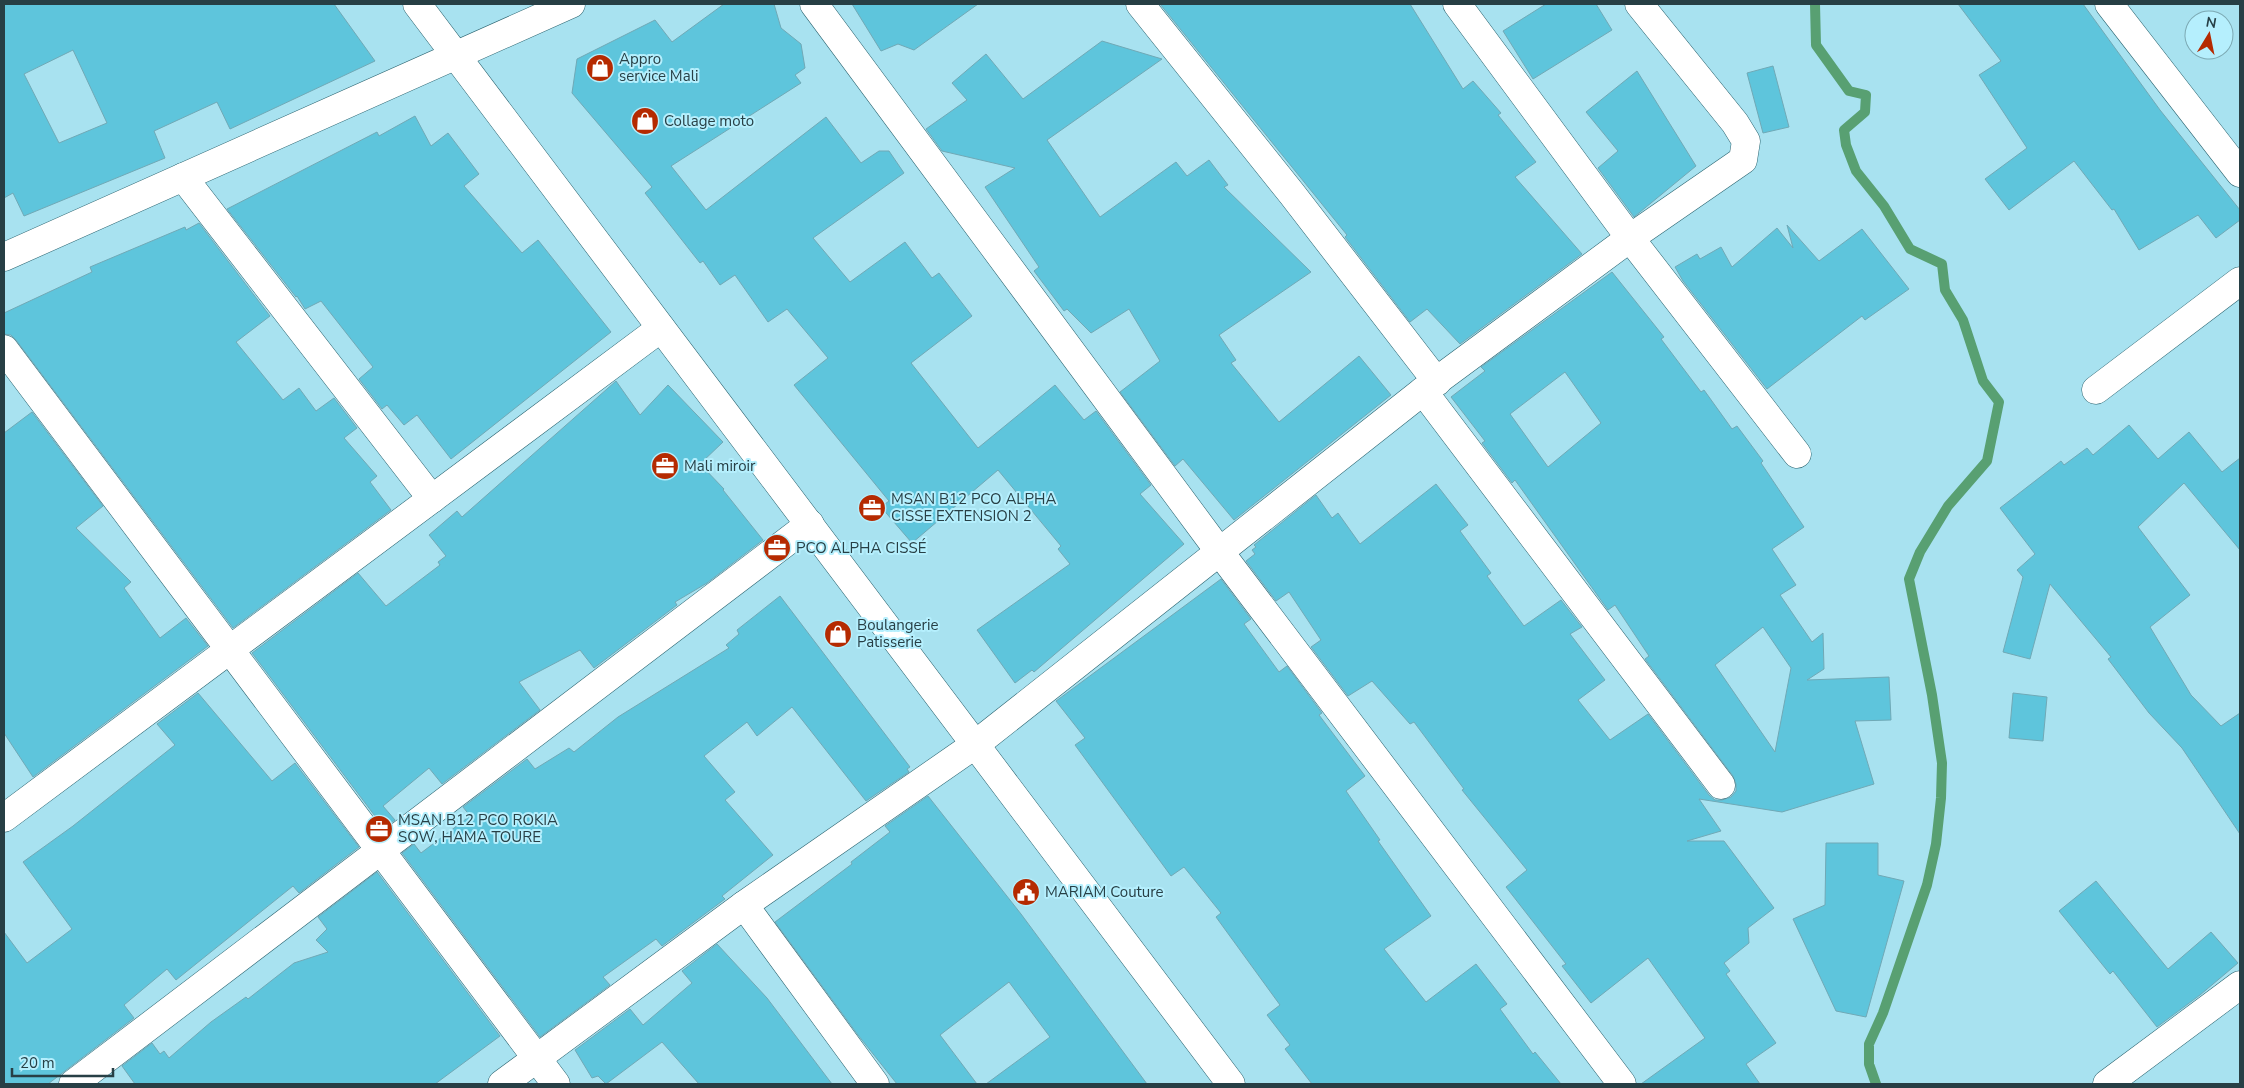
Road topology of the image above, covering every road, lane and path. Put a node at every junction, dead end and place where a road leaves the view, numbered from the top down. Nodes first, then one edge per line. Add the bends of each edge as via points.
1 (417, 4) edge
2 (571, 4) edge
3 (814, 4) edge
4 (1140, 4) edge
5 (1457, 4) edge
6 (1639, 4) edge
7 (2109, 4) edge
8 (456, 56) junction
9 (2240, 173) edge
10 (182, 177) junction
11 (1630, 238) junction
12 (4, 257) edge
13 (2240, 280) edge
14 (661, 328) junction
15 (4, 349) edge
16 (1430, 387) junction
17 (2096, 390) dead end
18 (1798, 454) dead end
19 (432, 499) junction
20 (810, 524) junction
21 (1219, 551) junction
22 (229, 650) junction
23 (976, 744) junction
24 (1721, 785) dead end
25 (8, 806) edge
26 (380, 850) junction
27 (744, 905) junction
28 (2240, 985) edge
29 (536, 1058) junction
30 (1611, 1080) edge
31 (73, 1084) edge
32 (502, 1084) edge
33 (556, 1084) edge
34 (875, 1084) edge
35 (1231, 1084) edge
36 (2107, 1084) edge

1 - 8 street
2 - 8 street
3 - 21 street
4 - 16 street via 1298,202
5 - 11 street
6 - 11 street via 1746,141 1743,160
7 - 9 street
8 - 10 street
8 - 14 street
10 - 12 street
10 - 19 street
11 - 16 street
11 - 18 street
13 - 17 street
14 - 19 street
14 - 20 street
15 - 22 street
16 - 21 street
16 - 24 street
19 - 22 street
20 - 23 street
20 - 26 street
21 - 23 street
21 - 30 street
22 - 25 street
22 - 26 street
23 - 27 street
23 - 35 street
26 - 29 street
26 - 31 street
27 - 29 street
27 - 34 street
28 - 36 street
29 - 32 street
29 - 33 street

